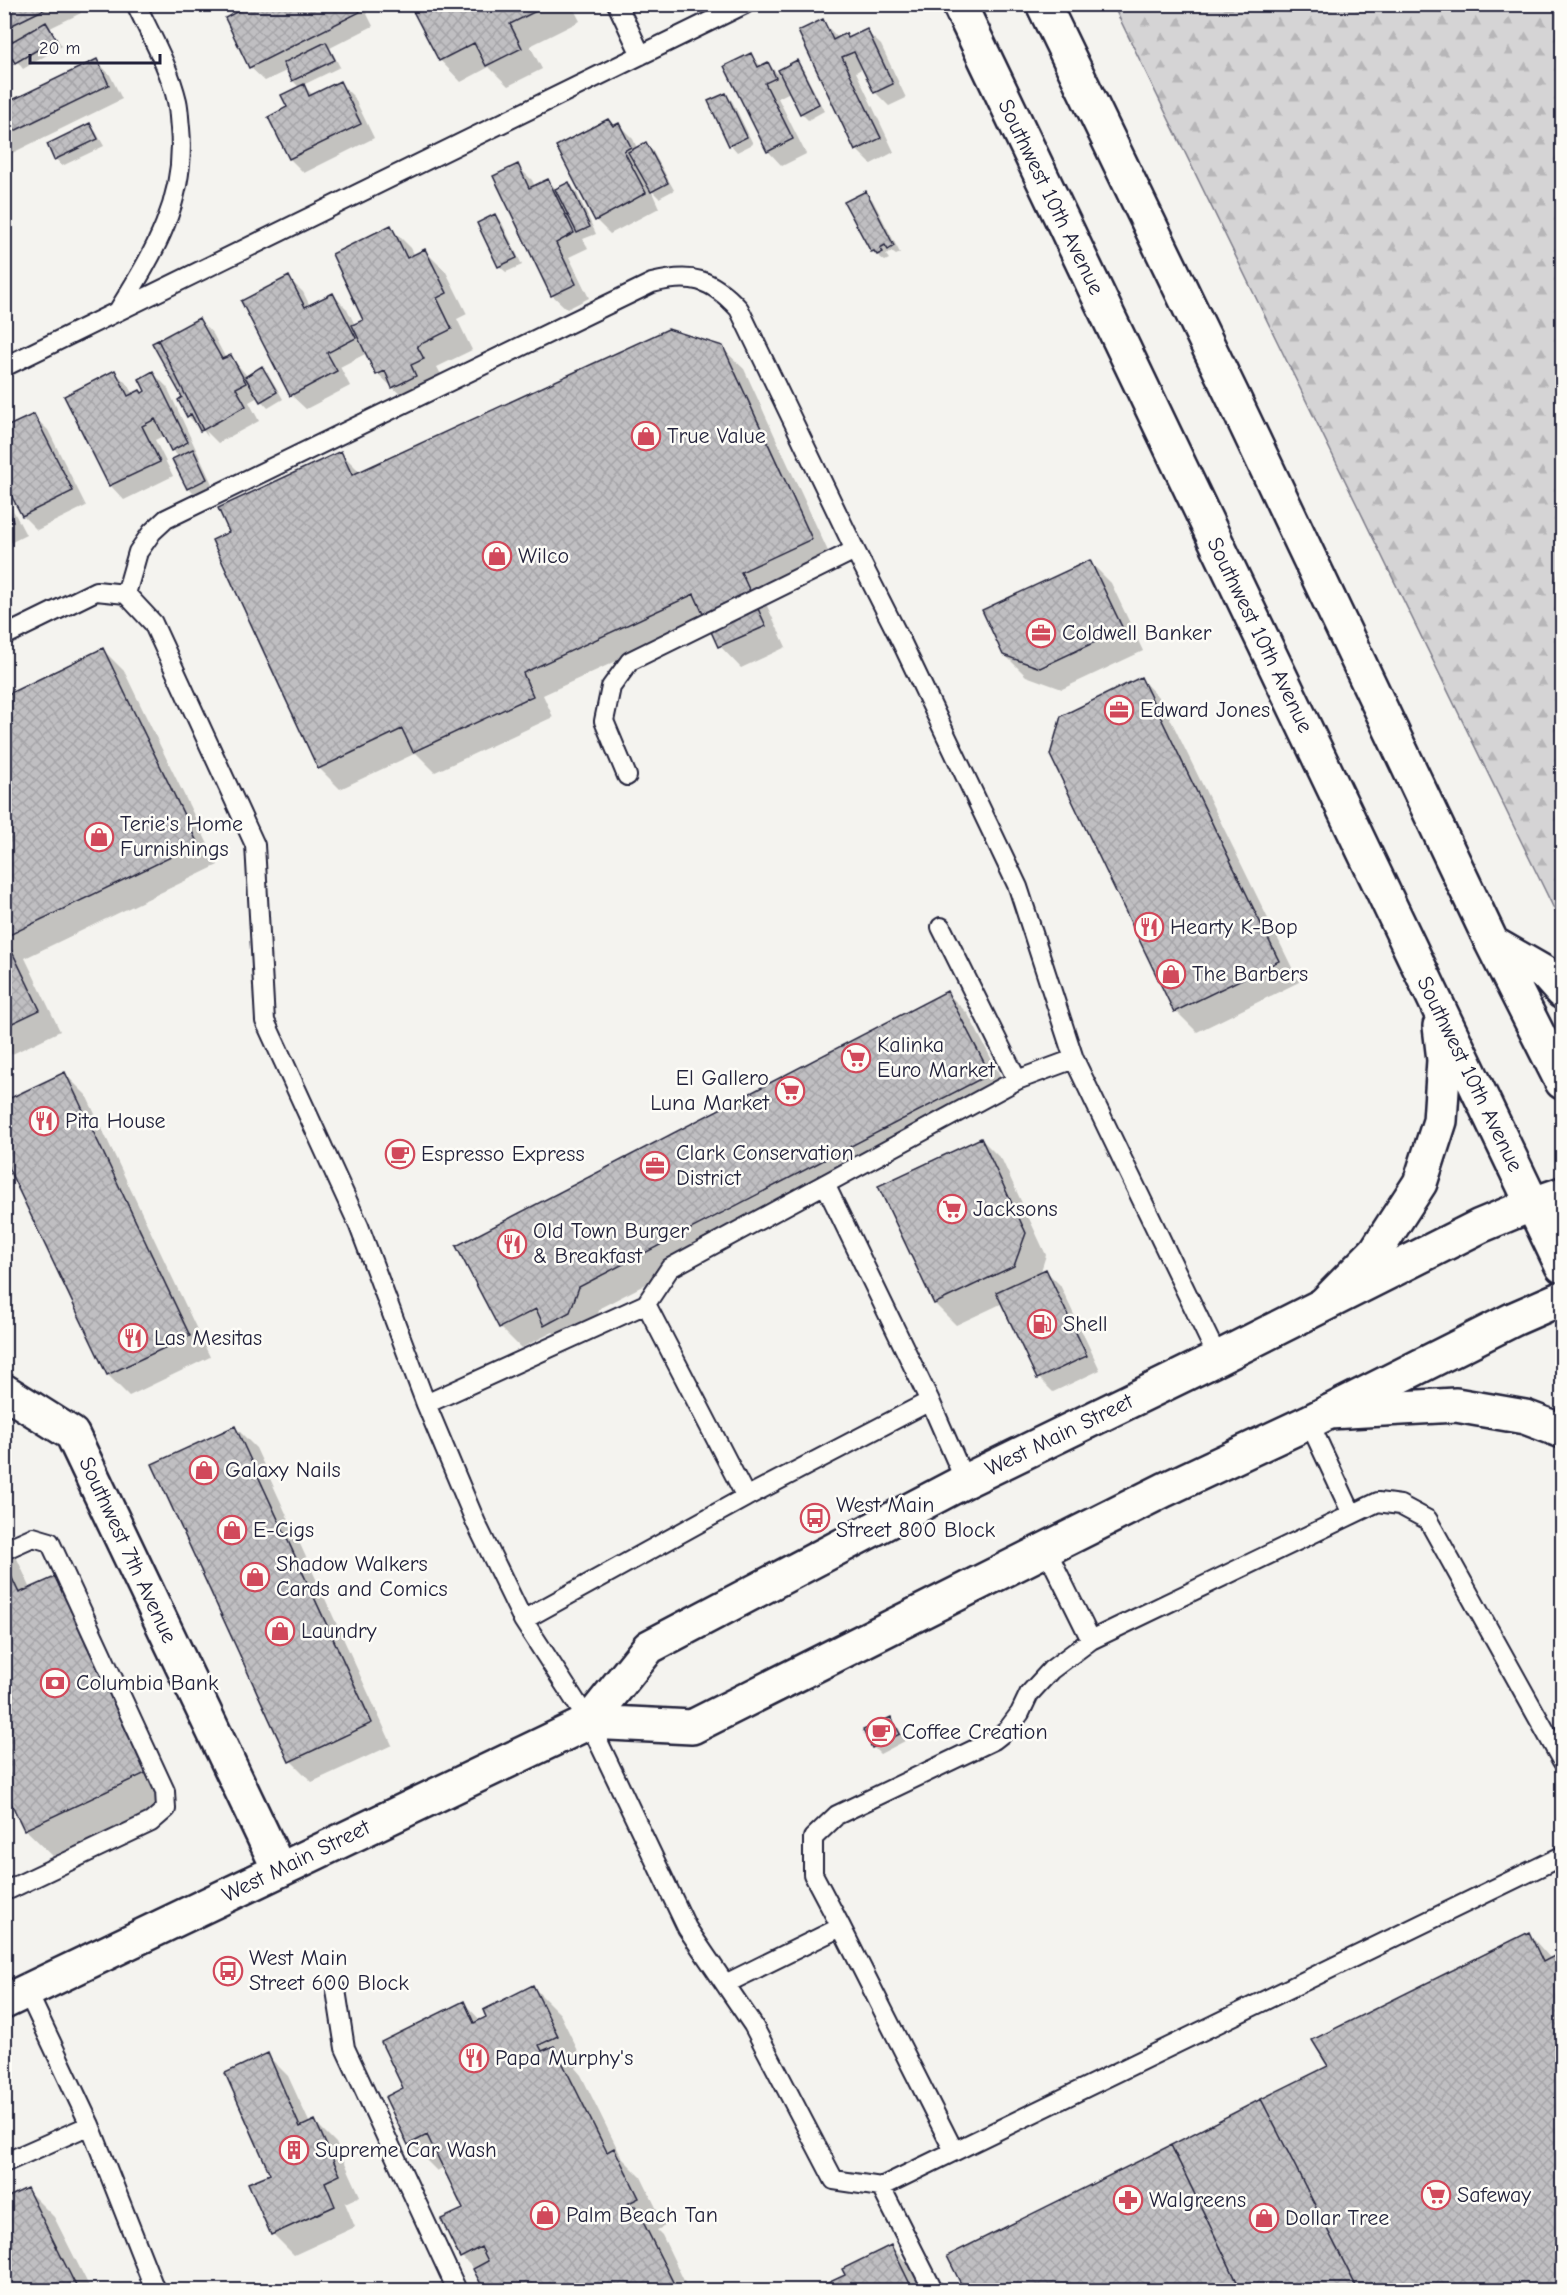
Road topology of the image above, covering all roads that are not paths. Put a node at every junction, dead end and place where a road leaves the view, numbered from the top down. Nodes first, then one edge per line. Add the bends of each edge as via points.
1 (136, 4) edge
2 (617, 4) edge
3 (745, 4) edge
4 (959, 4) edge
5 (1043, 4) edge
6 (641, 55) junction
7 (118, 311) junction
8 (4, 366) edge
9 (855, 550) junction
10 (126, 594) junction
11 (4, 636) edge
12 (627, 776) dead end
13 (941, 927) dead end
14 (1492, 943) junction
15 (1563, 992) edge
16 (1436, 1003) junction
17 (1074, 1059) junction
18 (1017, 1080) junction
19 (1563, 1082) edge
20 (825, 1184) junction
21 (1548, 1199) edge
22 (1563, 1266) edge
23 (1563, 1298) edge
24 (1325, 1303) junction
25 (646, 1304) junction
26 (1218, 1358) junction
27 (4, 1391) edge
28 (930, 1401) junction
29 (426, 1404) junction
30 (1319, 1417) junction
31 (1563, 1431) edge
32 (965, 1481) junction
33 (746, 1497) junction
34 (1352, 1514) junction
35 (4, 1550) edge
36 (1047, 1551) junction
37 (522, 1620) junction
38 (1090, 1640) junction
39 (589, 1722) junction
40 (1563, 1761) edge
41 (1563, 1856) edge
42 (279, 1869) junction
43 (4, 1888) edge
44 (841, 1927) junction
45 (725, 1984) junction
46 (336, 1990) dead end
47 (16, 1997) edge
48 (90, 2125) junction
49 (954, 2151) junction
50 (4, 2163) edge
51 (881, 2187) junction
52 (155, 2290) edge
53 (457, 2290) edge
54 (933, 2290) edge

1 - 7 lane via 178,102 183,152 177,192 164,230
2 - 6 lane
3 - 6 lane
4 - 16 main road, Southwest 10th Avenue
5 - 14 main road
6 - 7 lane
7 - 8 lane
9 - 10 lane via 739,309 711,284 693,278 674,278 652,283 166,519 138,552
9 - 12 lane via 630,661 611,687 604,720
9 - 17 lane via 1018,887
10 - 11 lane via 96,591
10 - 29 lane via 153,623 255,845 265,1021 359,1226
13 - 18 lane
14 - 15 main road via 1546,974
14 - 19 main road
16 - 21 main road, Southwest 10th Avenue
16 - 24 main road via 1444,1060 1440,1121 1420,1183 1376,1251
17 - 18 lane
17 - 26 lane
18 - 20 lane
20 - 25 lane via 670,1268
20 - 28 lane
21 - 22 main road, Southwest 10th Avenue
21 - 24 main road, West Main Street via 1480,1226
23 - 30 main road, West Main Street
24 - 26 main road, West Main Street
25 - 29 lane
25 - 33 lane
26 - 32 main road, West Main Street
27 - 42 main road, Southwest 7th Avenue via 72,1434
28 - 32 lane
28 - 33 lane
29 - 37 lane
30 - 31 main road via 1456,1405 1525,1417
30 - 34 lane
30 - 36 main road, West Main Street via 1164,1490
32 - 39 main road, West Main Street via 649,1647
33 - 37 lane
34 - 38 lane
34 - 40 lane via 1377,1502 1400,1505 1428,1520
35 - 43 lane via 33,1537 50,1542 165,1791 166,1809 151,1822 10,1889
36 - 38 lane
36 - 39 main road, West Main Street via 692,1727
37 - 39 lane
38 - 44 lane via 1051,1670 1029,1694 1008,1729 994,1740 837,1815 813,1838 813,1874
39 - 42 main road, West Main Street
39 - 45 lane via 687,1928
41 - 49 lane
42 - 47 main road, West Main Street
44 - 45 lane
44 - 49 lane
45 - 51 lane via 753,2025 834,2180
46 - 53 lane via 345,2048
47 - 48 lane
48 - 50 lane
48 - 52 lane
49 - 51 lane
51 - 54 lane

